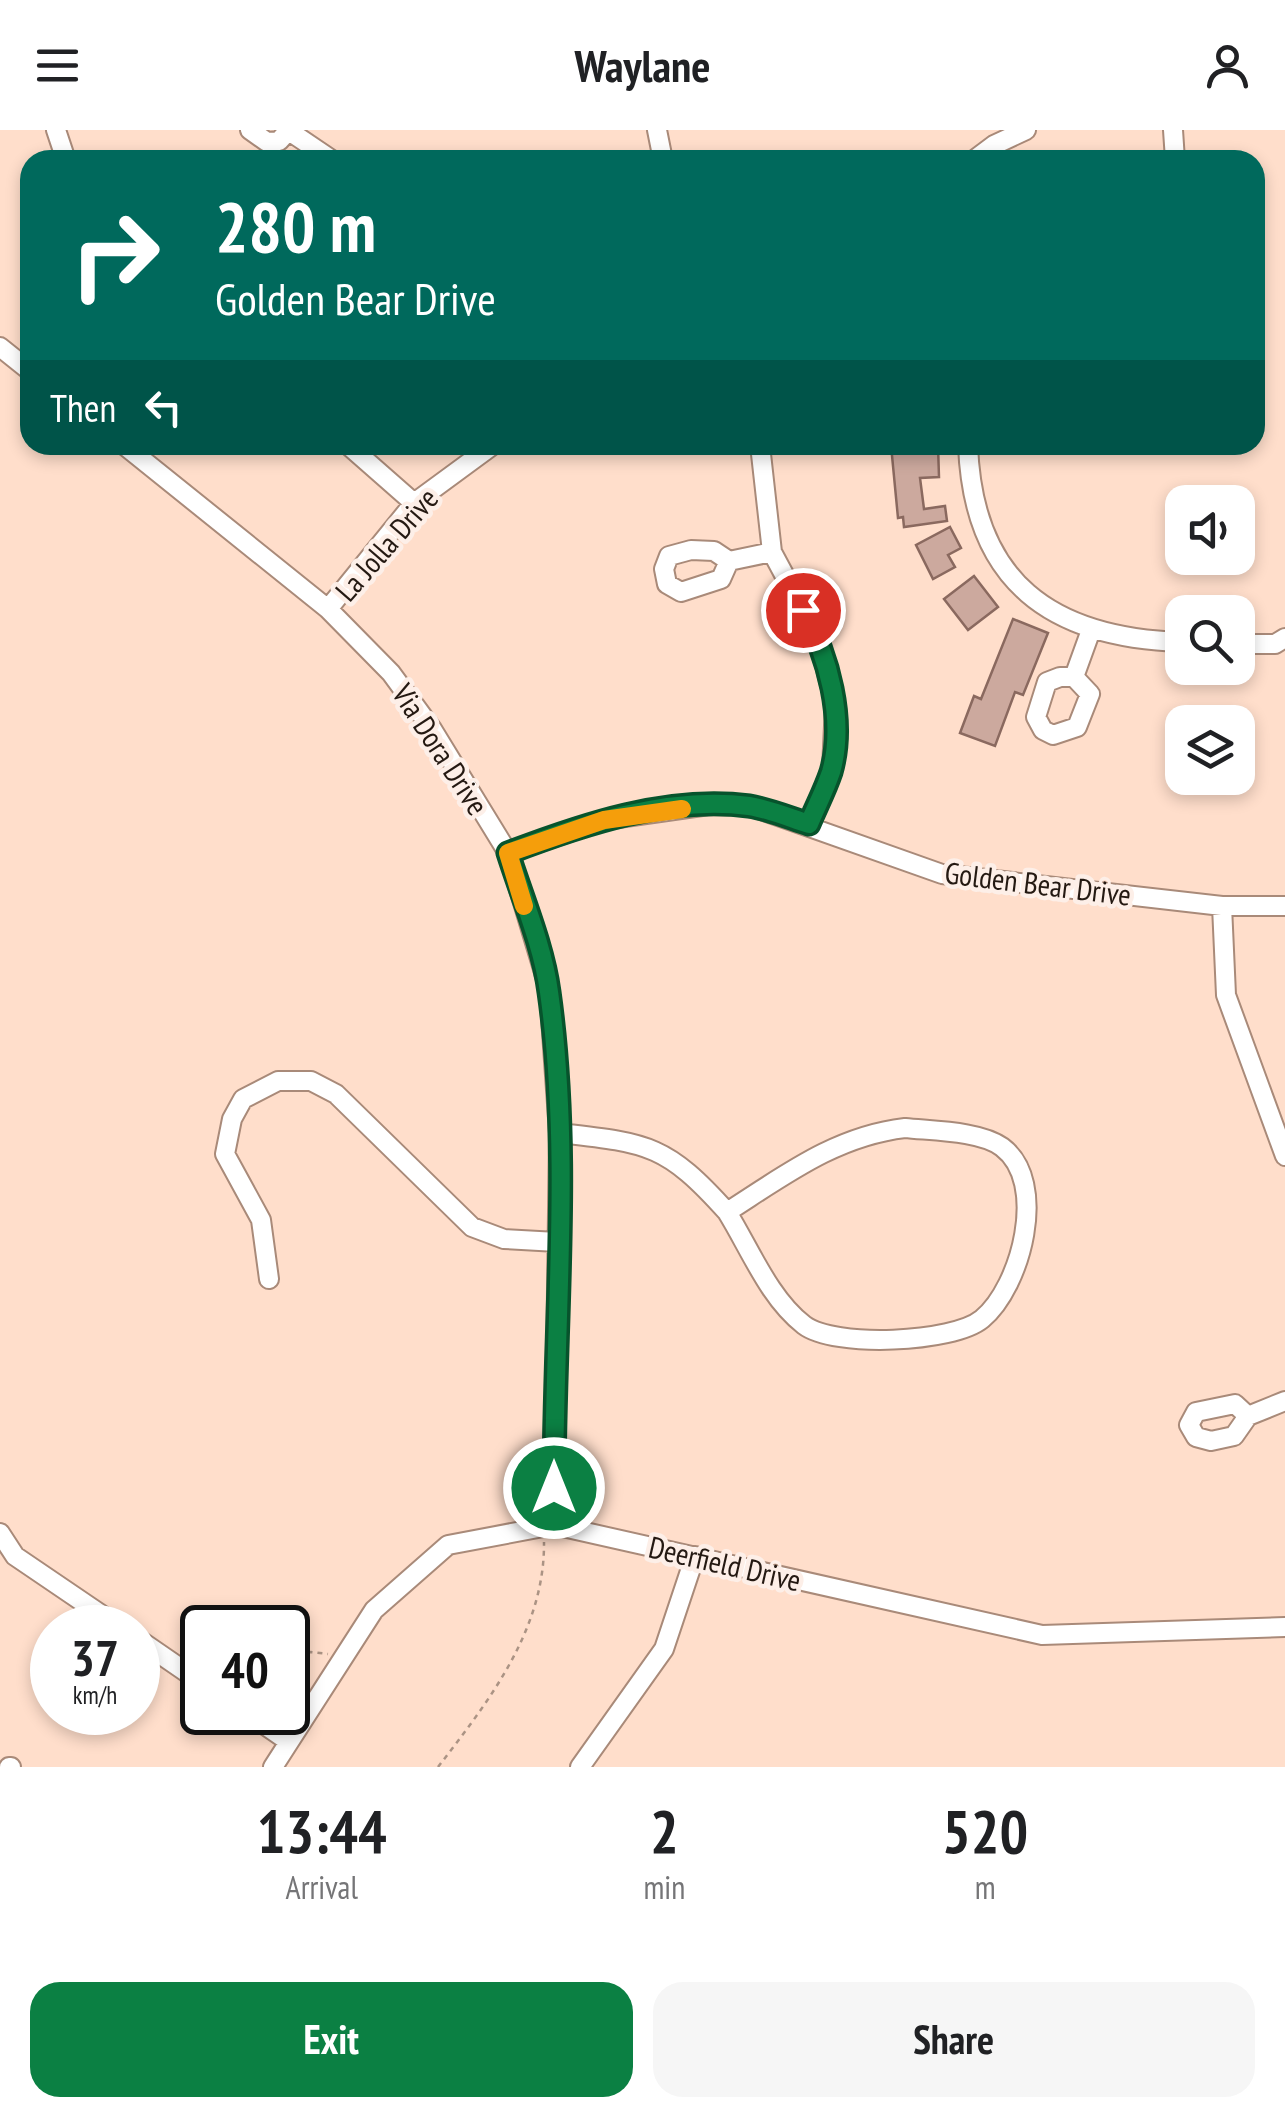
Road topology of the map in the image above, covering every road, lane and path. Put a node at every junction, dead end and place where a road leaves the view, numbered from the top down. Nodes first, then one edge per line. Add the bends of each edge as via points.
1 (250, 130) edge
2 (1023, 130) edge
3 (289, 131) edge
4 (317, 150) edge
5 (986, 150) edge
6 (0, 347) edge
7 (20, 363) edge
8 (136, 455) edge
9 (359, 455) edge
10 (479, 455) edge
11 (761, 455) edge
12 (969, 455) edge
13 (414, 503) junction
14 (772, 552) junction
15 (729, 561) dead end
16 (328, 609) junction
17 (1090, 630) junction
18 (1285, 638) edge
19 (1165, 641) edge
20 (1255, 644) edge
21 (1074, 677) dead end
22 (809, 824) junction
23 (508, 853) junction
24 (1222, 906) junction
25 (1285, 906) edge
26 (559, 1133) junction
27 (1285, 1156) edge
28 (728, 1212) junction
29 (557, 1242) junction
30 (269, 1279) dead end
31 (1285, 1401) edge
32 (1248, 1416) dead end
33 (549, 1526) junction
34 (0, 1533) edge
35 (695, 1556) junction
36 (87, 1605) edge
37 (1285, 1626) edge
38 (310, 1652) edge
39 (345, 1656) junction
40 (279, 1735) edge
41 (288, 1741) junction
42 (273, 1767) edge
43 (438, 1767) edge
44 (580, 1767) edge

1 - 3 street via 267,142
2 - 5 street
3 - 4 street
6 - 7 street
8 - 16 street, Via Dora Drive
9 - 13 street
10 - 13 street, La Jolla Drive
11 - 14 street
12 - 17 street via 974,509 998,560 1039,602
13 - 16 street, La Jolla Drive
14 - 15 street
14 - 22 street via 818,638 834,704 832,769
16 - 23 street, Via Dora Drive via 391,673
17 - 19 street
17 - 21 street
18 - 20 street
22 - 23 street, Golden Bear Drive via 750,806 709,805 604,820
22 - 24 street, Golden Bear Drive via 942,874
23 - 26 street, Via Dora Drive via 549,989
24 - 25 street, Golden Bear Drive
24 - 27 street via 1226,995
26 - 28 street via 631,1140 686,1166
26 - 29 street, Via Dora Drive
28 - 28 street via 784,1308 809,1329 864,1341 951,1332 980,1322 998,1302 1025,1236 1028,1198 1021,1167 1000,1145 905,1128 836,1144
29 - 30 street via 504,1239 472,1226 336,1094 311,1081 278,1081 244,1099 225,1154 260,1220
29 - 33 street, Via Dora Drive
31 - 32 street
33 - 35 street, Deerfield Drive
33 - 39 street, Deerfield Drive via 448,1545 374,1610
33 - 43 path via 538,1589 513,1658 489,1704
34 - 36 street via 16,1556
35 - 37 street, Deerfield Drive via 1042,1634
35 - 44 street via 664,1649
38 - 39 path
39 - 41 street, Deerfield Drive
40 - 41 street
41 - 42 street, Deerfield Drive

